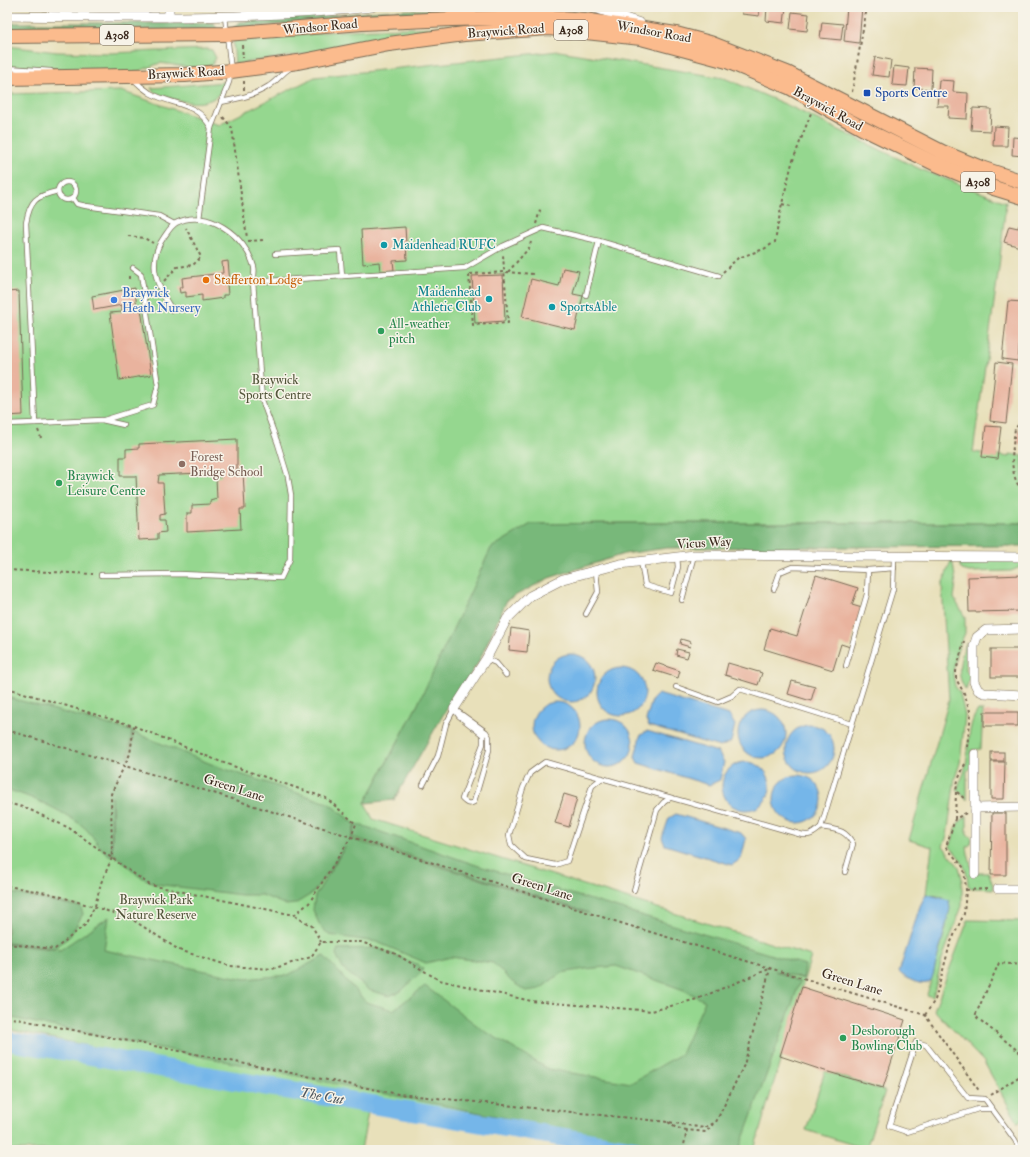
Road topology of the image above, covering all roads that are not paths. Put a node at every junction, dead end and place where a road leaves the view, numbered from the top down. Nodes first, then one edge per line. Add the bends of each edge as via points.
1 (169, 7) edge
2 (372, 7) edge
3 (592, 7) edge
4 (41, 11) edge
5 (270, 11) edge
6 (7, 16) edge
7 (225, 16) junction
8 (169, 18) junction
9 (226, 34) junction
10 (676, 34) junction
11 (7, 36) edge
12 (298, 62) junction
13 (7, 68) edge
14 (55, 71) dead end
15 (62, 71) dead end
16 (231, 71) junction
17 (129, 76) junction
18 (7, 78) edge
19 (221, 102) junction
20 (211, 128) junction
21 (1023, 182) edge
22 (58, 191) junction
23 (1023, 197) edge
24 (73, 198) junction
25 (199, 219) junction
26 (174, 224) junction
27 (599, 242) junction
28 (275, 254) dead end
29 (134, 268) dead end
30 (342, 276) junction
31 (719, 276) road end
32 (253, 282) junction
33 (586, 295) dead end
34 (172, 310) dead end
35 (102, 420) junction
36 (35, 423) junction
37 (7, 424) edge
38 (124, 425) dead end
39 (694, 555) junction
40 (678, 557) junction
41 (894, 557) junction
42 (1023, 557) edge
43 (640, 561) junction
44 (894, 568) junction
45 (868, 570) junction
46 (596, 571) junction
47 (101, 574) road end
48 (774, 589) dead end
49 (682, 600) dead end
50 (586, 614) dead end
51 (1023, 629) edge
52 (486, 659) junction
53 (846, 666) dead end
54 (506, 674) dead end
55 (676, 687) dead end
56 (1023, 695) edge
57 (454, 709) junction
58 (852, 724) junction
59 (971, 753) road end
60 (602, 778) junction
61 (423, 785) dead end
62 (670, 798) junction
63 (1023, 807) edge
64 (975, 808) junction
65 (821, 827) junction
66 (845, 872) dead end
67 (975, 874) dead end
68 (998, 889) road end
69 (1023, 889) edge
70 (634, 890) dead end
71 (992, 1109) junction
72 (1020, 1150) edge

1 - 8 street
2 - 5 street
3 - 10 street
4 - 6 street
4 - 8 street
5 - 7 street
7 - 8 street
7 - 9 lane
9 - 10 main road, Windsor Road / A308 via 377,22 549,17
9 - 11 main road, Windsor Road / A308
9 - 16 lane
10 - 21 main road, Windsor Road / A308 via 710,43 787,73 942,152
12 - 16 main road, Braywick Road / A308
12 - 19 lane via 268,87 237,99
12 - 23 main road, Braywick Road / A308 via 389,44 464,34 549,28 641,38 734,64 788,87 862,128 934,163
13 - 14 lane
15 - 17 lane
16 - 17 main road, Braywick Road / A308
16 - 19 lane via 227,90
17 - 18 main road, Braywick Road / A308
17 - 20 lane via 150,93 196,110 203,115
19 - 20 lane
20 - 25 lane
22 - 24 lane via 65,199
22 - 24 lane via 61,184 70,182 76,190
22 - 36 lane via 34,201 29,208 26,222
24 - 26 lane via 77,204 159,216
25 - 26 lane
25 - 32 lane via 225,227 245,243 254,268
26 - 34 lane via 158,246 154,258 155,277
27 - 30 lane via 543,228 503,246 465,268
27 - 31 lane
27 - 33 lane
28 - 30 lane via 340,250
29 - 35 lane via 141,274 158,385 154,405
30 - 32 lane
32 - 47 lane via 262,400 278,444 291,495 290,559 281,578
35 - 36 lane
35 - 38 lane
36 - 37 lane
39 - 40 street, Vicus Way
39 - 41 street, Vicus Way
39 - 49 lane
40 - 43 street, Vicus Way
40 - 43 lane via 671,593 645,585
41 - 42 street, Vicus Way
41 - 44 lane
43 - 46 street, Vicus Way
44 - 45 lane
44 - 58 lane via 893,589
45 - 48 lane via 792,566 780,572
45 - 53 lane via 867,594
46 - 50 lane via 598,592
46 - 52 street, Vicus Way via 563,579 530,596 507,618
51 - 56 street via 986,630 977,637 974,646 974,682 980,692
52 - 54 lane via 496,663
52 - 57 street, Vicus Way
55 - 58 lane via 718,702 740,689
57 - 57 lane via 486,732 490,743 474,802 470,804 462,799 483,744 483,735
57 - 61 lane via 446,724 438,756
58 - 65 lane
59 - 64 street
60 - 60 lane via 545,762 537,767 530,773 523,788 509,835 511,844 526,859 555,865 567,861 592,786
60 - 62 lane
62 - 65 lane via 806,836
62 - 70 lane via 658,810
63 - 64 street
64 - 67 street
65 - 66 lane via 848,834 853,844
68 - 69 street
71 - 71 lane via 985,1099 968,1098 926,1045 916,1042 889,1126 907,1132 978,1109
71 - 72 lane

